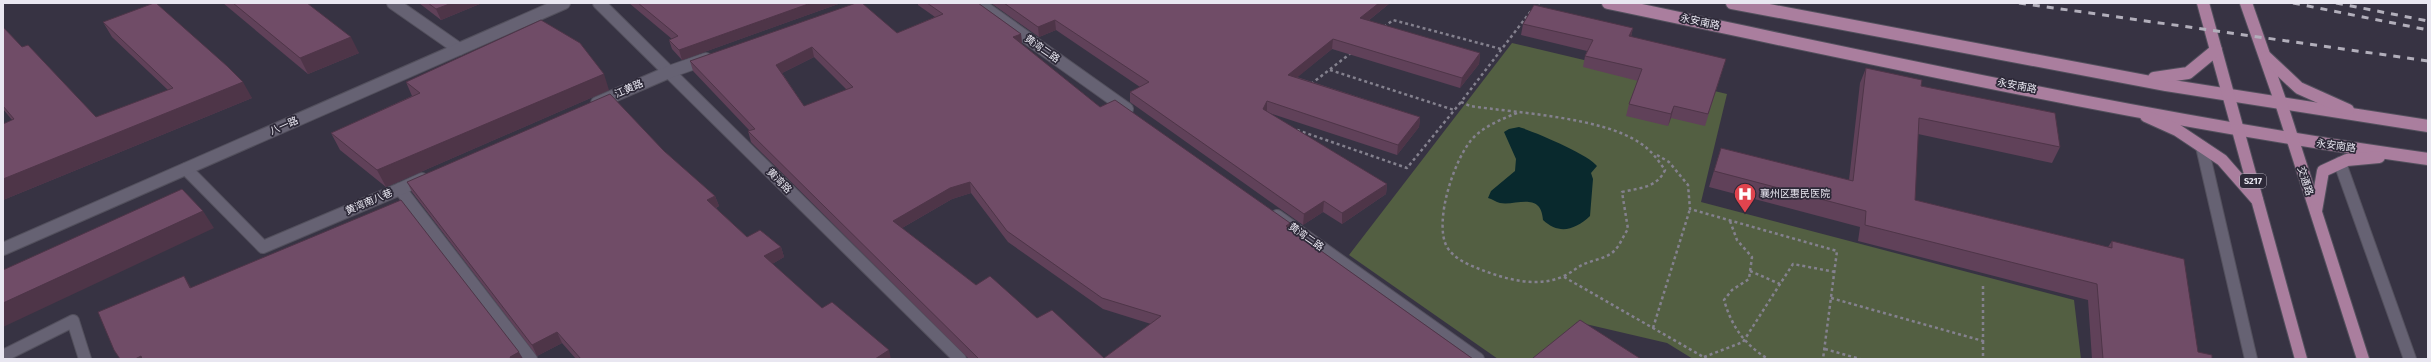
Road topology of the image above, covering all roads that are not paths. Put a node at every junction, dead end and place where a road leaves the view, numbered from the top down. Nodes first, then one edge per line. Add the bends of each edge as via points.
1 (393, 3) edge
2 (564, 3) edge
3 (599, 3) edge
4 (978, 3) edge
5 (1608, 3) edge
6 (1732, 3) edge
7 (2203, 3) edge
8 (2246, 3) edge
9 (459, 49) junction
10 (2216, 50) junction
11 (2264, 55) junction
12 (714, 56) edge
13 (669, 72) junction
14 (2126, 77) junction
15 (2229, 95) junction
16 (589, 106) edge
17 (2282, 106) junction
18 (2128, 107) junction
19 (2374, 118) junction
20 (1140, 119) edge
21 (2428, 126) edge
22 (2238, 128) junction
23 (2292, 140) junction
24 (2202, 147) junction
25 (2402, 155) junction
26 (2428, 159) edge
27 (2340, 163) junction
28 (186, 169) junction
29 (429, 176) edge
30 (400, 189) junction
31 (2259, 203) junction
32 (1270, 211) edge
33 (2316, 214) junction
34 (3, 249) edge
35 (3, 356) edge
36 (85, 359) edge
37 (532, 359) edge
38 (960, 359) edge
39 (1478, 359) edge
40 (2251, 359) edge
41 (2302, 359) edge
42 (2363, 359) edge
43 (2410, 359) edge

1 - 9 street
2 - 9 street, 八一路
3 - 13 street, 黄湾路
4 - 20 street, 黄湾二路
5 - 18 main road, 永安南路 via 1906,65
6 - 14 main road via 1978,52
7 - 10 main road, S217
8 - 11 main road, 交通路
9 - 28 street, 八一路
10 - 14 main road via 2188,73 2158,78
10 - 15 main road, S217
11 - 17 main road, 交通路
11 - 19 main road via 2299,88 2340,108
12 - 13 street, 江黄路
13 - 16 street, 江黄路
13 - 38 street, 黄湾路
14 - 15 main road
15 - 17 main road
15 - 22 main road, S217
17 - 19 main road
17 - 23 main road, 交通路
18 - 22 main road, 永安南路
18 - 24 main road via 2177,130
19 - 21 main road
22 - 23 main road, 永安南路
22 - 31 main road, S217
23 - 25 main road, 永安南路
23 - 33 main road, 交通路
24 - 31 main road via 2222,160
24 - 40 street
25 - 26 main road, 永安南路
25 - 27 main road via 2347,160
27 - 33 main road via 2323,171
27 - 43 street
28 - 30 street, 黄湾南八巷 via 263,247
28 - 34 street, 八一路
29 - 30 street
30 - 37 street, 黄湾南八巷
31 - 41 main road, S217
32 - 39 street, 黄湾二路
33 - 42 main road, 交通路
35 - 36 street via 73,321

